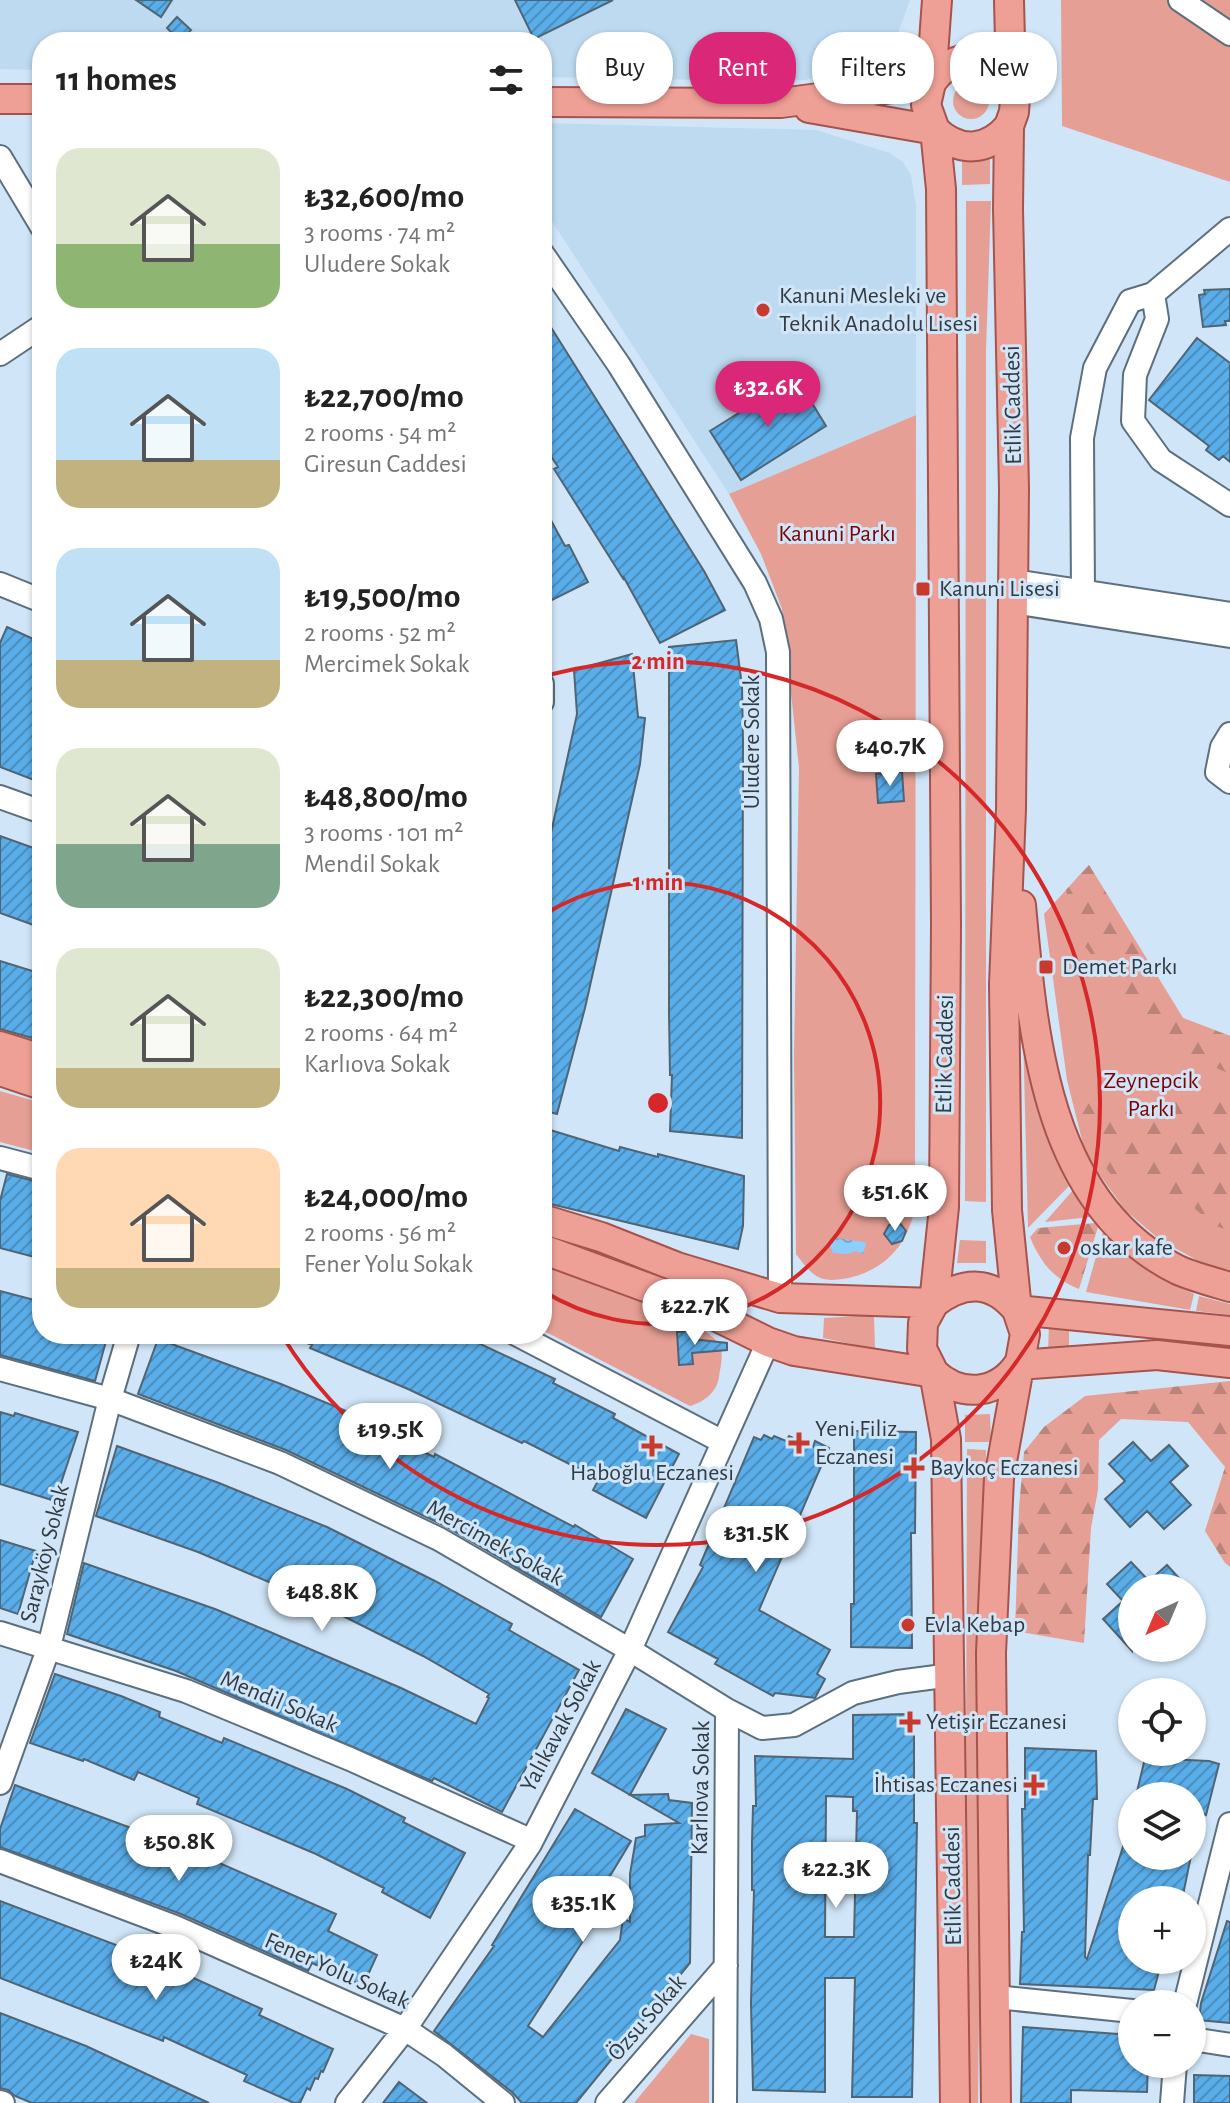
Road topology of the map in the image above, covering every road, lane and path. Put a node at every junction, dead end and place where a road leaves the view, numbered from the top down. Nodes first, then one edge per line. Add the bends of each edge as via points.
1 (937, 0) edge
2 (1009, 0) edge
3 (1180, 0) edge
4 (1010, 32) edge
5 (1230, 34) edge
6 (934, 42) edge
7 (950, 64) edge
8 (934, 79) edge
9 (0, 99) edge
10 (32, 99) edge
11 (552, 102) edge
12 (689, 103) edge
13 (787, 104) edge
14 (926, 104) edge
15 (1015, 104) edge
16 (1009, 126) junction
17 (935, 130) junction
18 (0, 157) edge
19 (32, 210) edge
20 (1230, 229) edge
21 (552, 268) edge
22 (1153, 294) junction
23 (32, 333) edge
24 (0, 354) edge
25 (1230, 505) edge
26 (0, 584) edge
27 (1013, 592) junction
28 (1083, 593) junction
29 (32, 597) edge
30 (1230, 614) edge
31 (1230, 636) edge
32 (1230, 734) edge
33 (1230, 782) edge
34 (0, 797) edge
35 (32, 808) edge
36 (1011, 809) junction
37 (0, 1046) edge
38 (32, 1056) edge
39 (0, 1071) edge
40 (32, 1082) edge
41 (0, 1158) edge
42 (32, 1166) edge
43 (552, 1222) edge
44 (552, 1253) edge
45 (1230, 1287) edge
46 (780, 1298) junction
47 (934, 1303) junction
48 (1017, 1310) junction
49 (1230, 1331) edge
50 (768, 1342) junction
51 (126, 1344) edge
52 (535, 1344) edge
53 (1230, 1363) edge
54 (1018, 1365) junction
55 (0, 1369) edge
56 (934, 1373) junction
57 (110, 1399) junction
58 (723, 1442) junction
59 (0, 1633) edge
60 (49, 1647) junction
61 (630, 1650) junction
62 (951, 1675) junction
63 (727, 1710) junction
64 (0, 1783) edge
65 (1230, 1824) edge
66 (530, 1840) junction
67 (0, 1861) edge
68 (726, 1966) junction
69 (1188, 1990) edge
70 (996, 1997) junction
71 (1118, 2010) edge
72 (405, 2029) junction
73 (1206, 2041) edge
74 (1230, 2045) edge
75 (1174, 2078) edge
76 (347, 2103) edge
77 (503, 2103) edge
78 (607, 2103) edge
79 (725, 2103) edge
80 (955, 2103) edge
81 (996, 2103) edge
82 (1172, 2103) edge

1 - 6 main road, Etlik Caddesi
2 - 4 main road, Etlik Caddesi
3 - 5 street
7 - 8 main road
9 - 10 main road
11 - 12 main road
13 - 17 main road
14 - 17 main road, Etlik Caddesi
15 - 16 main road, Etlik Caddesi
16 - 17 main road via 987,145 973,148 945,140
16 - 27 main road, Etlik Caddesi
17 - 47 main road, Etlik Caddesi via 941,189 946,925 944,1207
18 - 19 street
20 - 22 street
21 - 46 street, Uludere Sokak via 635,390 755,583 771,619 778,652
22 - 25 street via 1157,319 1135,375 1133,421 1161,460
22 - 28 street via 1130,301 1095,368 1082,438
23 - 24 street
26 - 29 street
27 - 28 street
27 - 31 street
27 - 36 main road, Etlik Caddesi
28 - 30 street
32 - 33 street via 1217,772
34 - 35 street
36 - 45 main road via 1034,1022 1067,1147 1093,1197 1127,1234 1180,1271
36 - 48 main road, Etlik Caddesi via 1004,984 1007,1210
37 - 38 main road
39 - 40 main road
41 - 42 street
43 - 46 main road
44 - 50 main road via 689,1303
46 - 47 main road
47 - 48 main road via 959,1288 981,1287 998,1292
47 - 56 main road, Etlik Caddesi via 921,1334
48 - 49 main road
48 - 54 main road, Etlik Caddesi via 1025,1334
50 - 56 main road via 828,1358
50 - 58 street, Yalıkavak Sokak
51 - 57 street, Sarayköy Sokak
52 - 58 street
53 - 54 main road via 1157,1355
54 - 56 main road via 1006,1379 984,1390 957,1388
54 - 70 main road, Etlik Caddesi via 999,1478 991,1653
55 - 57 street, Mercimek Sokak
56 - 62 main road, Etlik Caddesi via 946,1439
57 - 60 street, Sarayköy Sokak
57 - 61 street, Mercimek Sokak via 280,1463 439,1539
58 - 61 street, Yalıkavak Sokak
59 - 60 street, Mendil Sokak
60 - 64 street, Sarayköy Sokak
60 - 66 street, Mendil Sokak via 186,1691
61 - 63 street, Mercimek Sokak
61 - 66 street, Yalıkavak Sokak
62 - 63 street, Karlıova Sokak via 853,1693 794,1725 762,1728
62 - 80 main road, Etlik Caddesi
63 - 68 street, Karlıova Sokak
65 - 69 street
66 - 72 street, Yalıkavak Sokak
67 - 72 street, Fener Yolu Sokak via 175,1927
68 - 78 street, Özsu Sokak
68 - 79 street, Karlıova Sokak
70 - 71 street
70 - 81 main road, Etlik Caddesi
72 - 76 street, Yalıkavak Sokak
72 - 77 street, Fener Yolu Sokak
73 - 74 street
75 - 82 street

